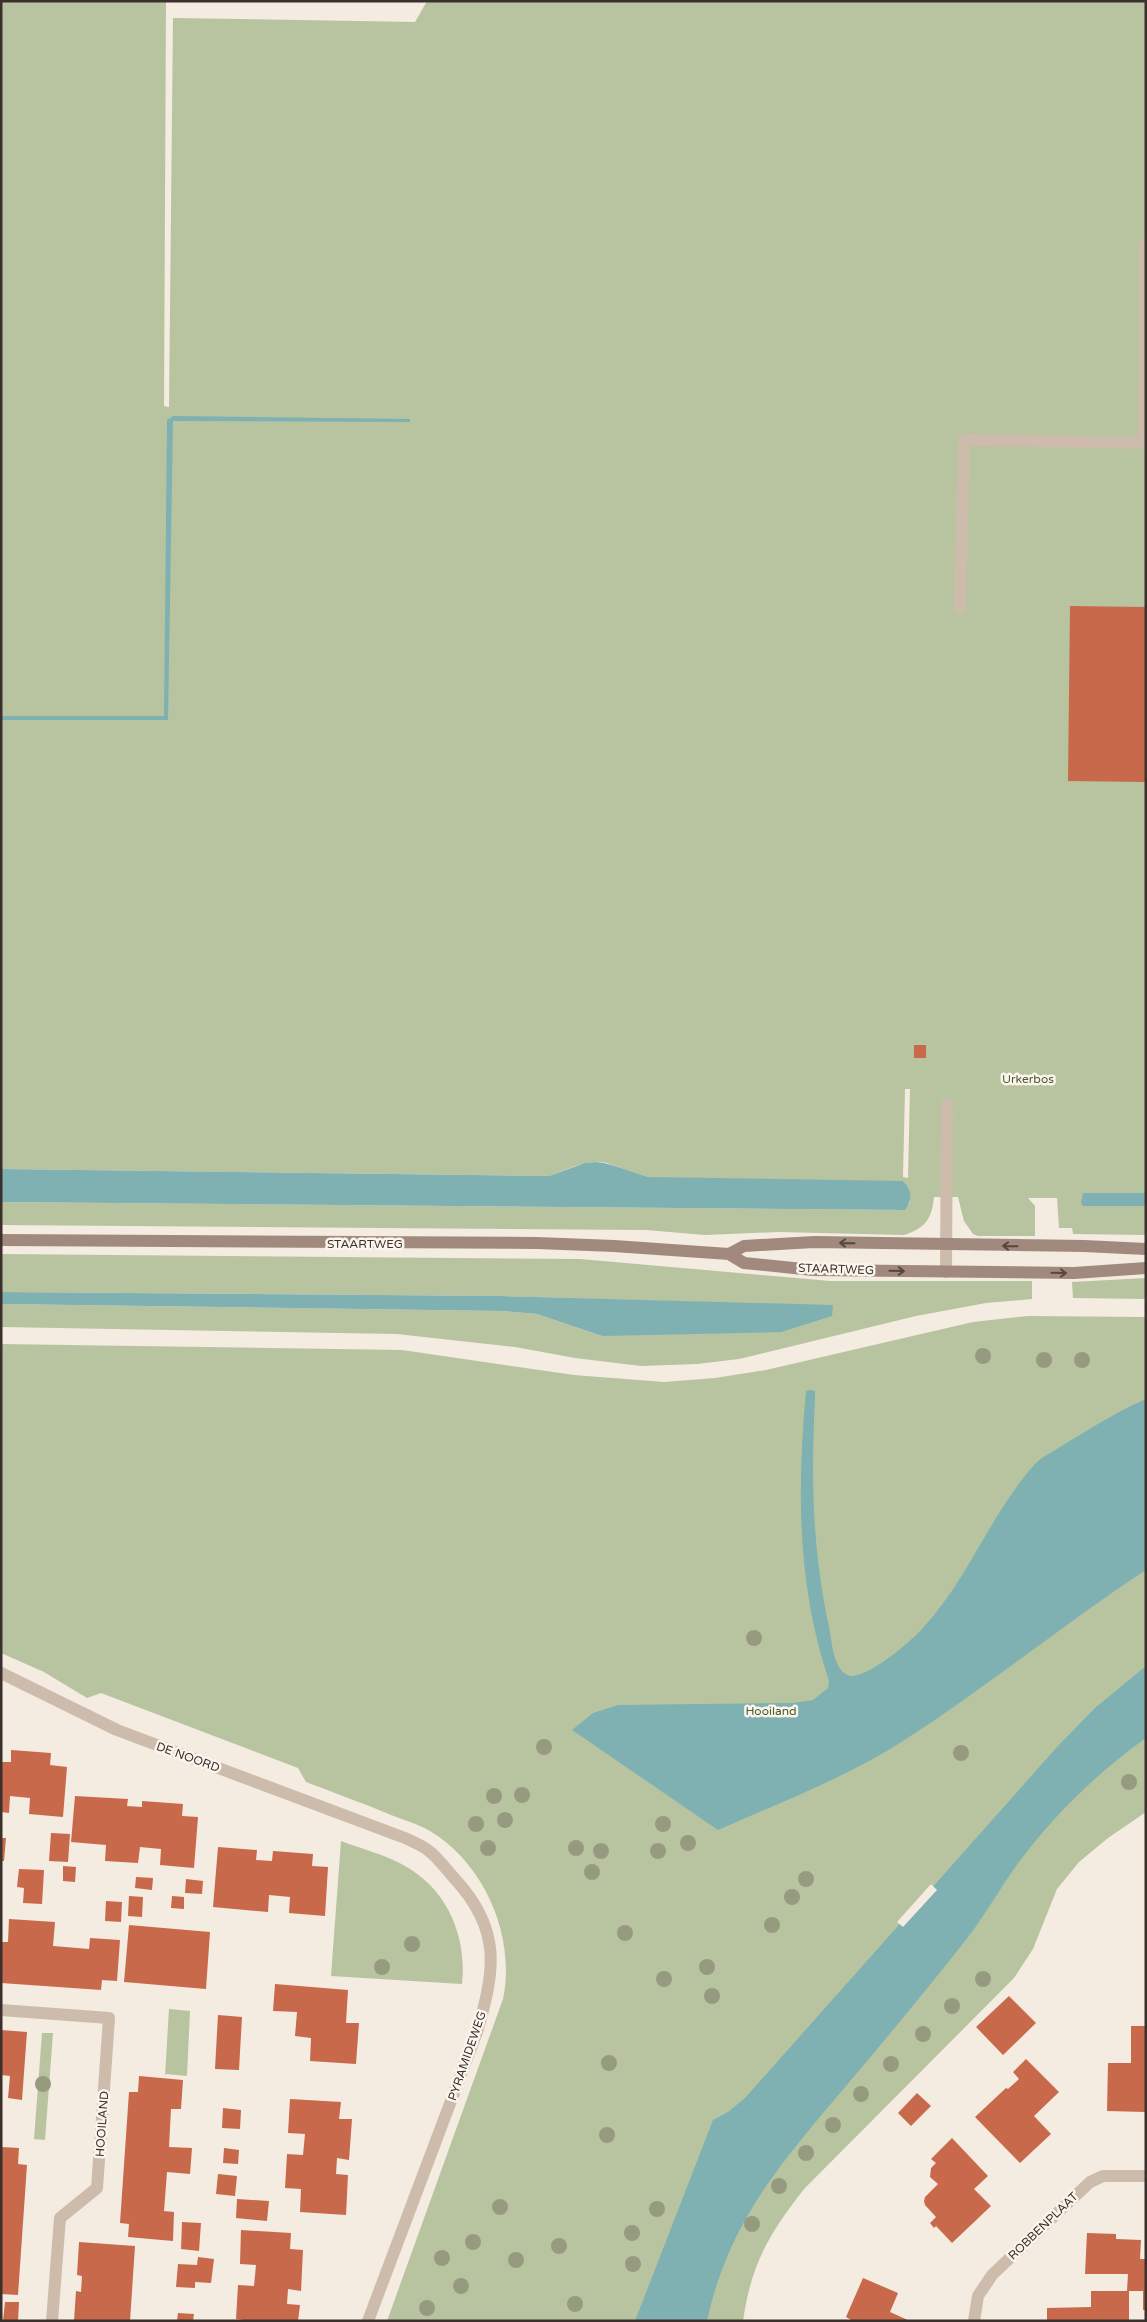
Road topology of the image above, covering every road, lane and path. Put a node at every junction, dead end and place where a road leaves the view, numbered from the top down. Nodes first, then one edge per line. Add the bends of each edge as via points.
1 (1145, 245) edge
2 (960, 608) dead end
3 (947, 1104) dead end
4 (1, 1240) edge
5 (946, 1245) junction
6 (1146, 1250) edge
7 (729, 1254) junction
8 (1146, 1268) edge
9 (946, 1272) junction
10 (1, 1673) edge
11 (381, 1828) joint
12 (1, 2010) edge
13 (1146, 2176) edge
14 (52, 2321) edge
15 (368, 2321) edge
16 (974, 2321) edge

1 - 2 street via 1144,442 964,440
3 - 5 street
4 - 7 main road, STAARTWEG via 537,1243
6 -> 5 main road, STAARTWEG
5 -> 7 main road, STAARTWEG via 814,1242 744,1246
5 - 9 street
7 -> 9 main road, STAARTWEG via 744,1263 813,1270
9 -> 8 main road, STAARTWEG via 1074,1273
10 - 11 street, DE NOORD via 117,1730
11 - 15 street, PYRAMIDEWEG via 429,1851 472,1897 487,1929 491,1959 488,1992 476,2032
12 - 14 street, HOOILAND via 110,2018 97,2188 60,2218
13 - 16 street, ROBBENPLAAT via 1103,2176 1090,2182 992,2275 978,2296

